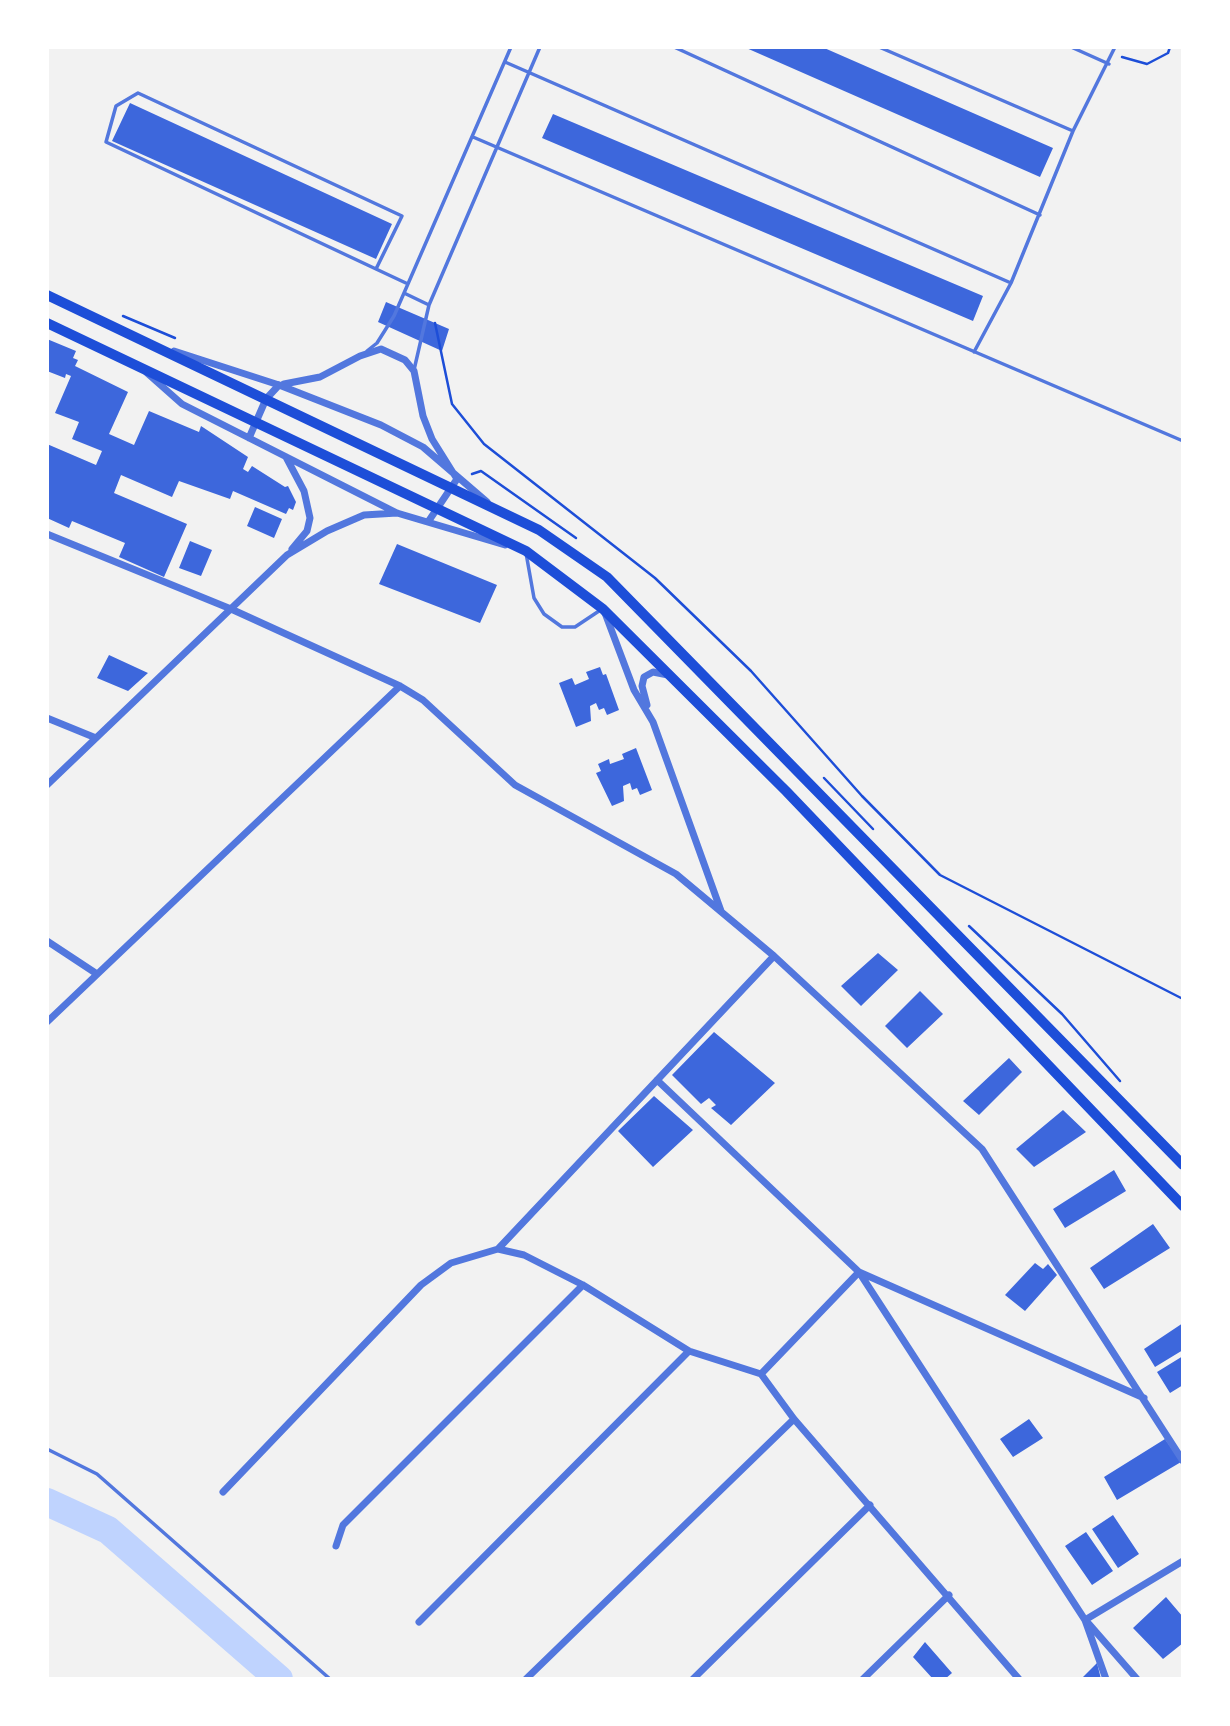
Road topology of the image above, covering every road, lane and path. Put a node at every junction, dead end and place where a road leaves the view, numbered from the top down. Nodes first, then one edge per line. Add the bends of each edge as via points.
1 (511, 47) edge
2 (540, 47) edge
3 (674, 47) edge
4 (879, 47) edge
5 (1071, 47) edge
6 (1115, 47) edge
7 (1170, 47) edge
8 (1113, 55) junction
9 (505, 62) junction
10 (1109, 64) junction
11 (530, 73) junction
12 (1073, 131) junction
13 (473, 137) junction
14 (498, 148) junction
15 (1040, 215) junction
16 (376, 269) junction
17 (1011, 283) junction
18 (408, 284) junction
19 (404, 293) junction
20 (47, 295) edge
21 (429, 305) junction
22 (120, 314) dead end
23 (47, 323) edge
24 (182, 341) dead end
25 (149, 343) junction
26 (974, 352) junction
27 (360, 356) junction
28 (145, 370) junction
29 (414, 371) junction
30 (279, 385) junction
31 (266, 399) junction
32 (254, 422) junction
33 (249, 438) junction
34 (1183, 441) edge
35 (285, 455) junction
36 (455, 483) junction
37 (437, 508) junction
38 (397, 513) junction
39 (428, 522) junction
40 (47, 534) edge
41 (526, 551) junction
42 (287, 555) junction
43 (231, 609) junction
44 (603, 609) junction
45 (674, 678) junction
46 (400, 685) junction
47 (47, 718) edge
48 (653, 722) junction
49 (96, 738) junction
50 (47, 785) edge
51 (721, 912) junction
52 (47, 941) edge
53 (774, 956) junction
54 (97, 974) junction
55 (1183, 999) edge
56 (47, 1022) edge
57 (657, 1080) junction
58 (1183, 1165) edge
59 (1183, 1206) edge
60 (498, 1249) junction
61 (859, 1272) junction
62 (583, 1285) junction
63 (689, 1351) junction
64 (761, 1374) junction
65 (1145, 1398) junction
66 (794, 1419) junction
67 (47, 1449) edge
68 (1183, 1461) edge
69 (223, 1492) dead end
70 (870, 1505) junction
71 (336, 1546) dead end
72 (1183, 1561) edge
73 (949, 1595) junction
74 (1085, 1620) junction
75 (419, 1622) dead end
76 (330, 1679) edge
77 (526, 1679) edge
78 (693, 1679) edge
79 (863, 1679) edge
80 (1019, 1679) edge
81 (1107, 1679) edge
82 (1137, 1679) edge

1 - 9 lane
2 - 11 lane
3 - 15 lane
4 - 12 lane
5 - 10 lane
6 - 8 lane
7 - 8 path via 1168,53 1147,64
8 - 10 lane
9 - 11 lane
9 - 13 lane
10 - 12 lane
11 - 14 lane
11 - 17 lane
12 - 15 lane
13 - 14 lane
13 - 18 lane
14 - 21 lane
14 - 26 lane
15 - 17 lane
16 - 16 lane via 106,142 116,106 138,93 402,216
16 - 18 lane
17 - 26 lane
18 - 19 lane
19 - 21 lane
19 - 27 lane via 377,343
20 - 25 main road
21 - 29 lane
21 - 55 path via 452,404 484,443 664,588 751,671 862,796 940,875
22 - 24 path
23 - 28 main road
25 - 30 street
25 - 31 main road
26 - 34 lane
27 - 29 street via 381,349 405,360
27 - 30 street via 320,377
28 - 32 main road
28 - 33 street via 182,404
29 - 36 street via 423,416
30 - 31 street
30 - 36 street via 345,409 423,447
31 - 32 street
31 - 36 main road
32 - 33 street
32 - 37 main road
33 - 35 street
35 - 38 street
35 - 42 street via 304,491 310,518 307,531
36 - 37 street
36 - 58 main road via 540,530 607,578
37 - 39 street
37 - 41 main road
38 - 39 street
38 - 42 street via 364,515 327,530
39 - 41 street
40 - 43 street
41 - 44 main road
41 - 44 lane via 534,597 544,614 562,627 575,627
42 - 43 street
43 - 46 street
43 - 49 street
44 - 45 main road
44 - 48 street via 634,690
45 - 48 street via 661,672 644,677 642,686
45 - 59 main road
46 - 51 street via 423,700 515,785 676,874
46 - 54 street
47 - 49 street
48 - 51 street
49 - 50 street
51 - 53 street
52 - 54 street
53 - 57 street
53 - 65 street via 982,1149
54 - 56 street
57 - 60 street
57 - 61 street
60 - 62 street via 524,1255
60 - 69 street via 451,1263 421,1285
61 - 64 street
61 - 65 street
61 - 74 street
62 - 63 street
62 - 71 street via 343,1525
63 - 64 street
63 - 75 street
64 - 66 street
65 - 68 street
66 - 70 street
66 - 77 street
67 - 76 lane via 97,1474
70 - 73 street
70 - 78 street
72 - 74 street
73 - 79 street
73 - 80 street
74 - 81 street
74 - 82 street

